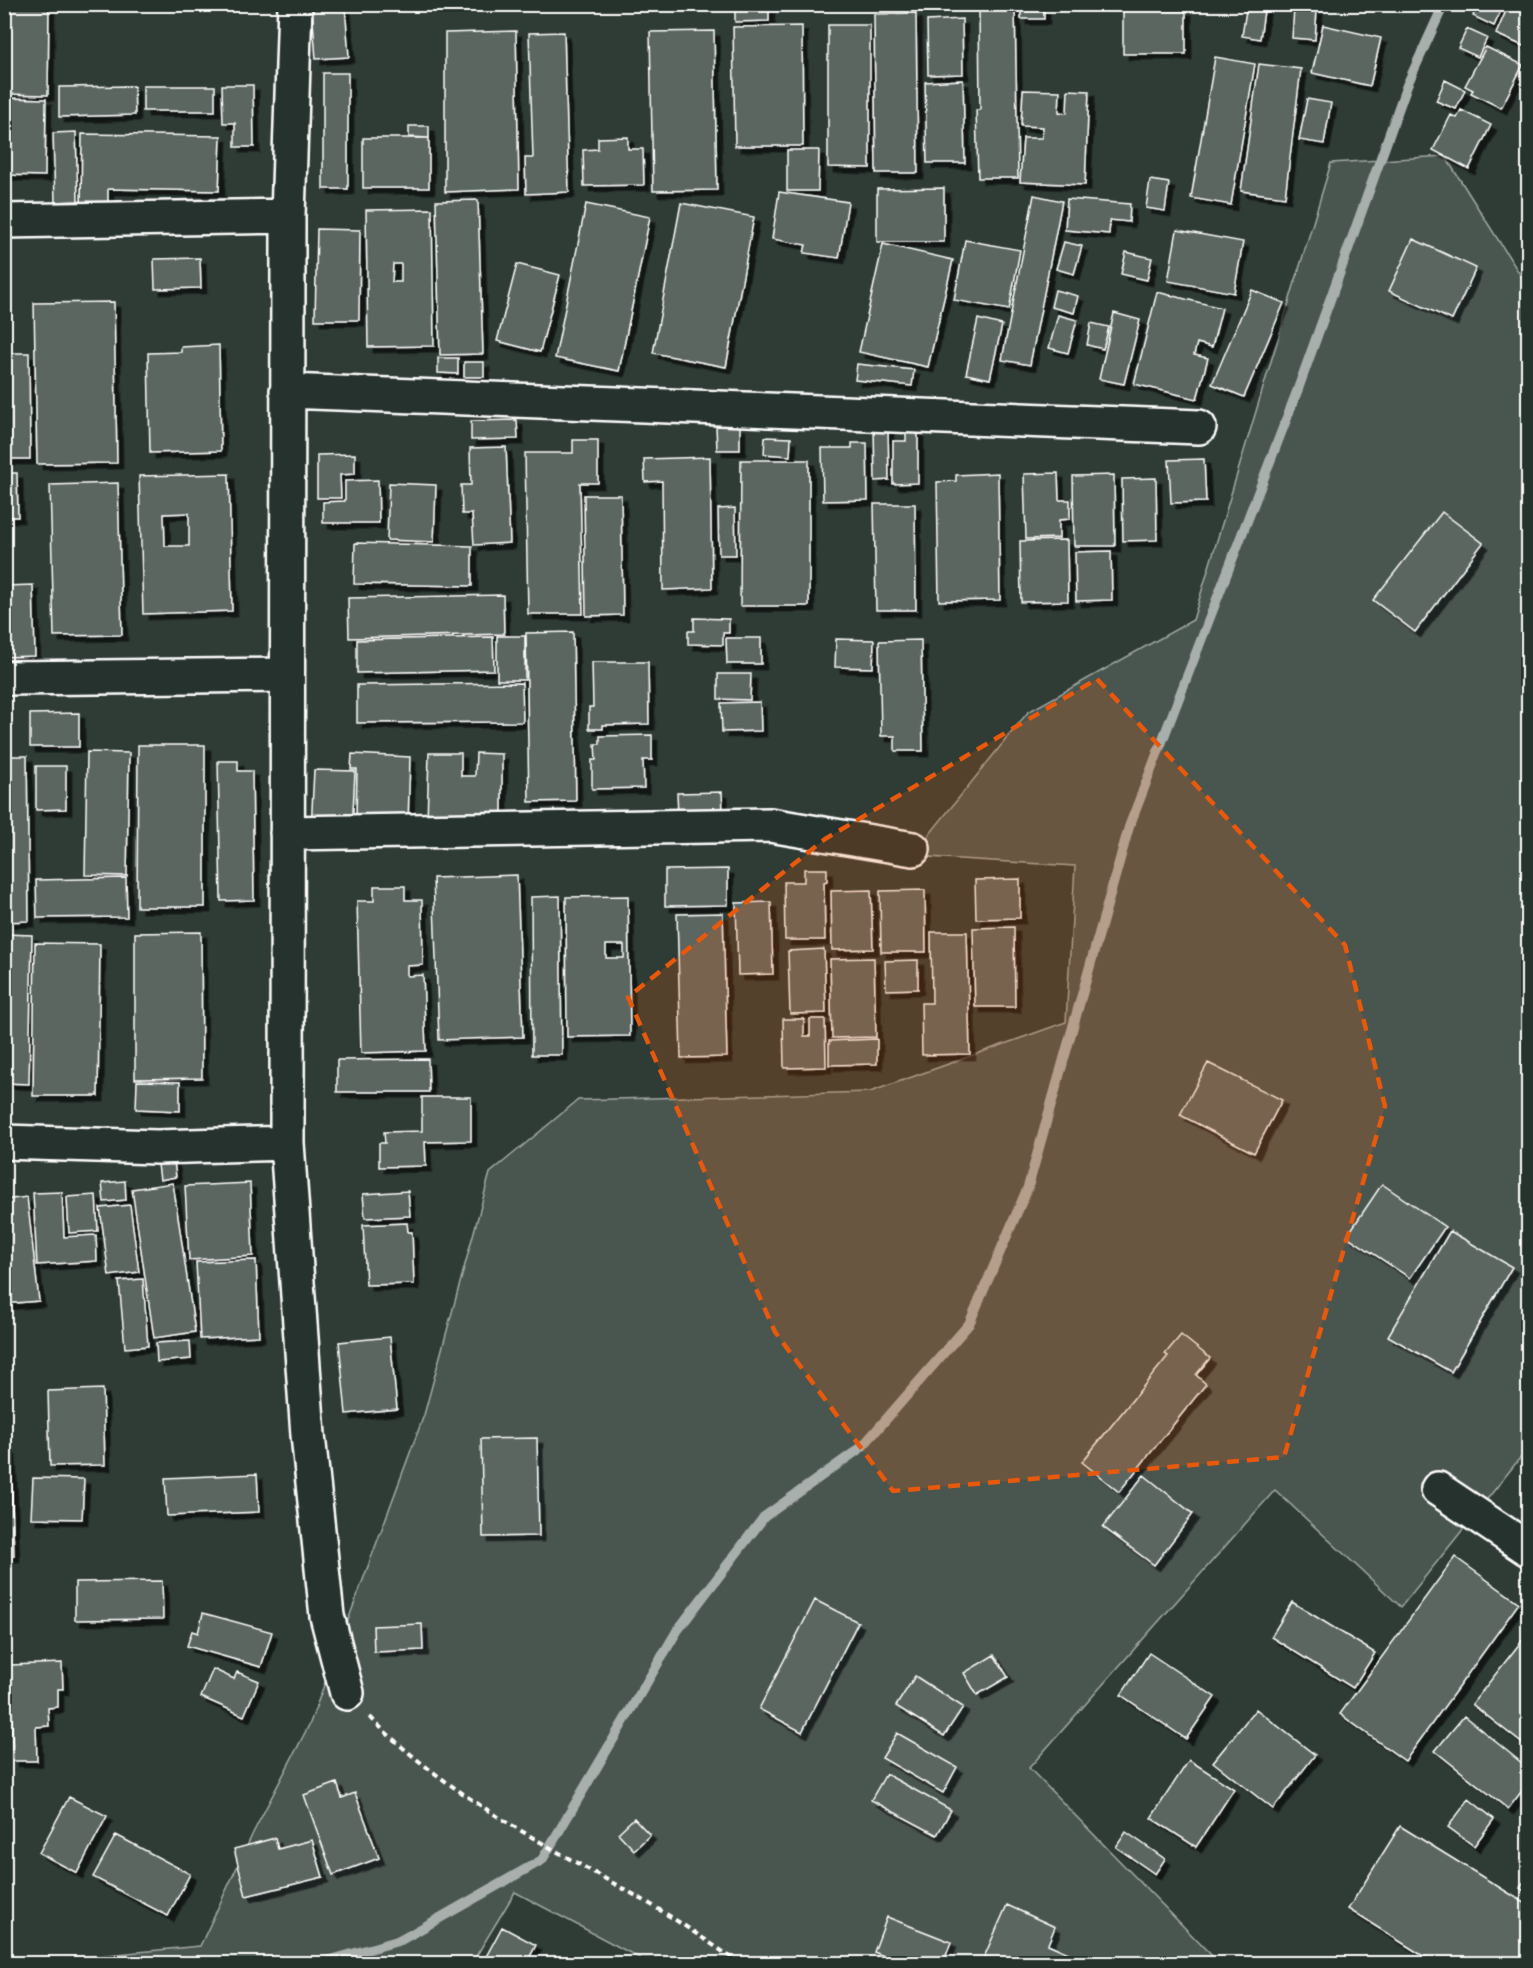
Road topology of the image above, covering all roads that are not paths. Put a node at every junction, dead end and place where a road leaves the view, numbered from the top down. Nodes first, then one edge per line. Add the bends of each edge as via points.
1 (295, 4) edge
2 (288, 216) junction
3 (4, 221) edge
4 (287, 391) junction
5 (1199, 426) dead end
6 (287, 675) junction
7 (4, 678) edge
8 (287, 833) junction
9 (913, 849) dead end
10 (4, 1142) edge
11 (287, 1143) junction
12 (1438, 1489) dead end
13 (1528, 1549) edge
14 (347, 1693) road end

1 - 2 street
2 - 3 street
2 - 4 street
4 - 5 street
4 - 6 street
6 - 7 street
6 - 8 street
8 - 9 street via 770,825
8 - 11 street
10 - 11 street via 157,1147
11 - 14 street via 308,1435 327,1616
12 - 13 street

